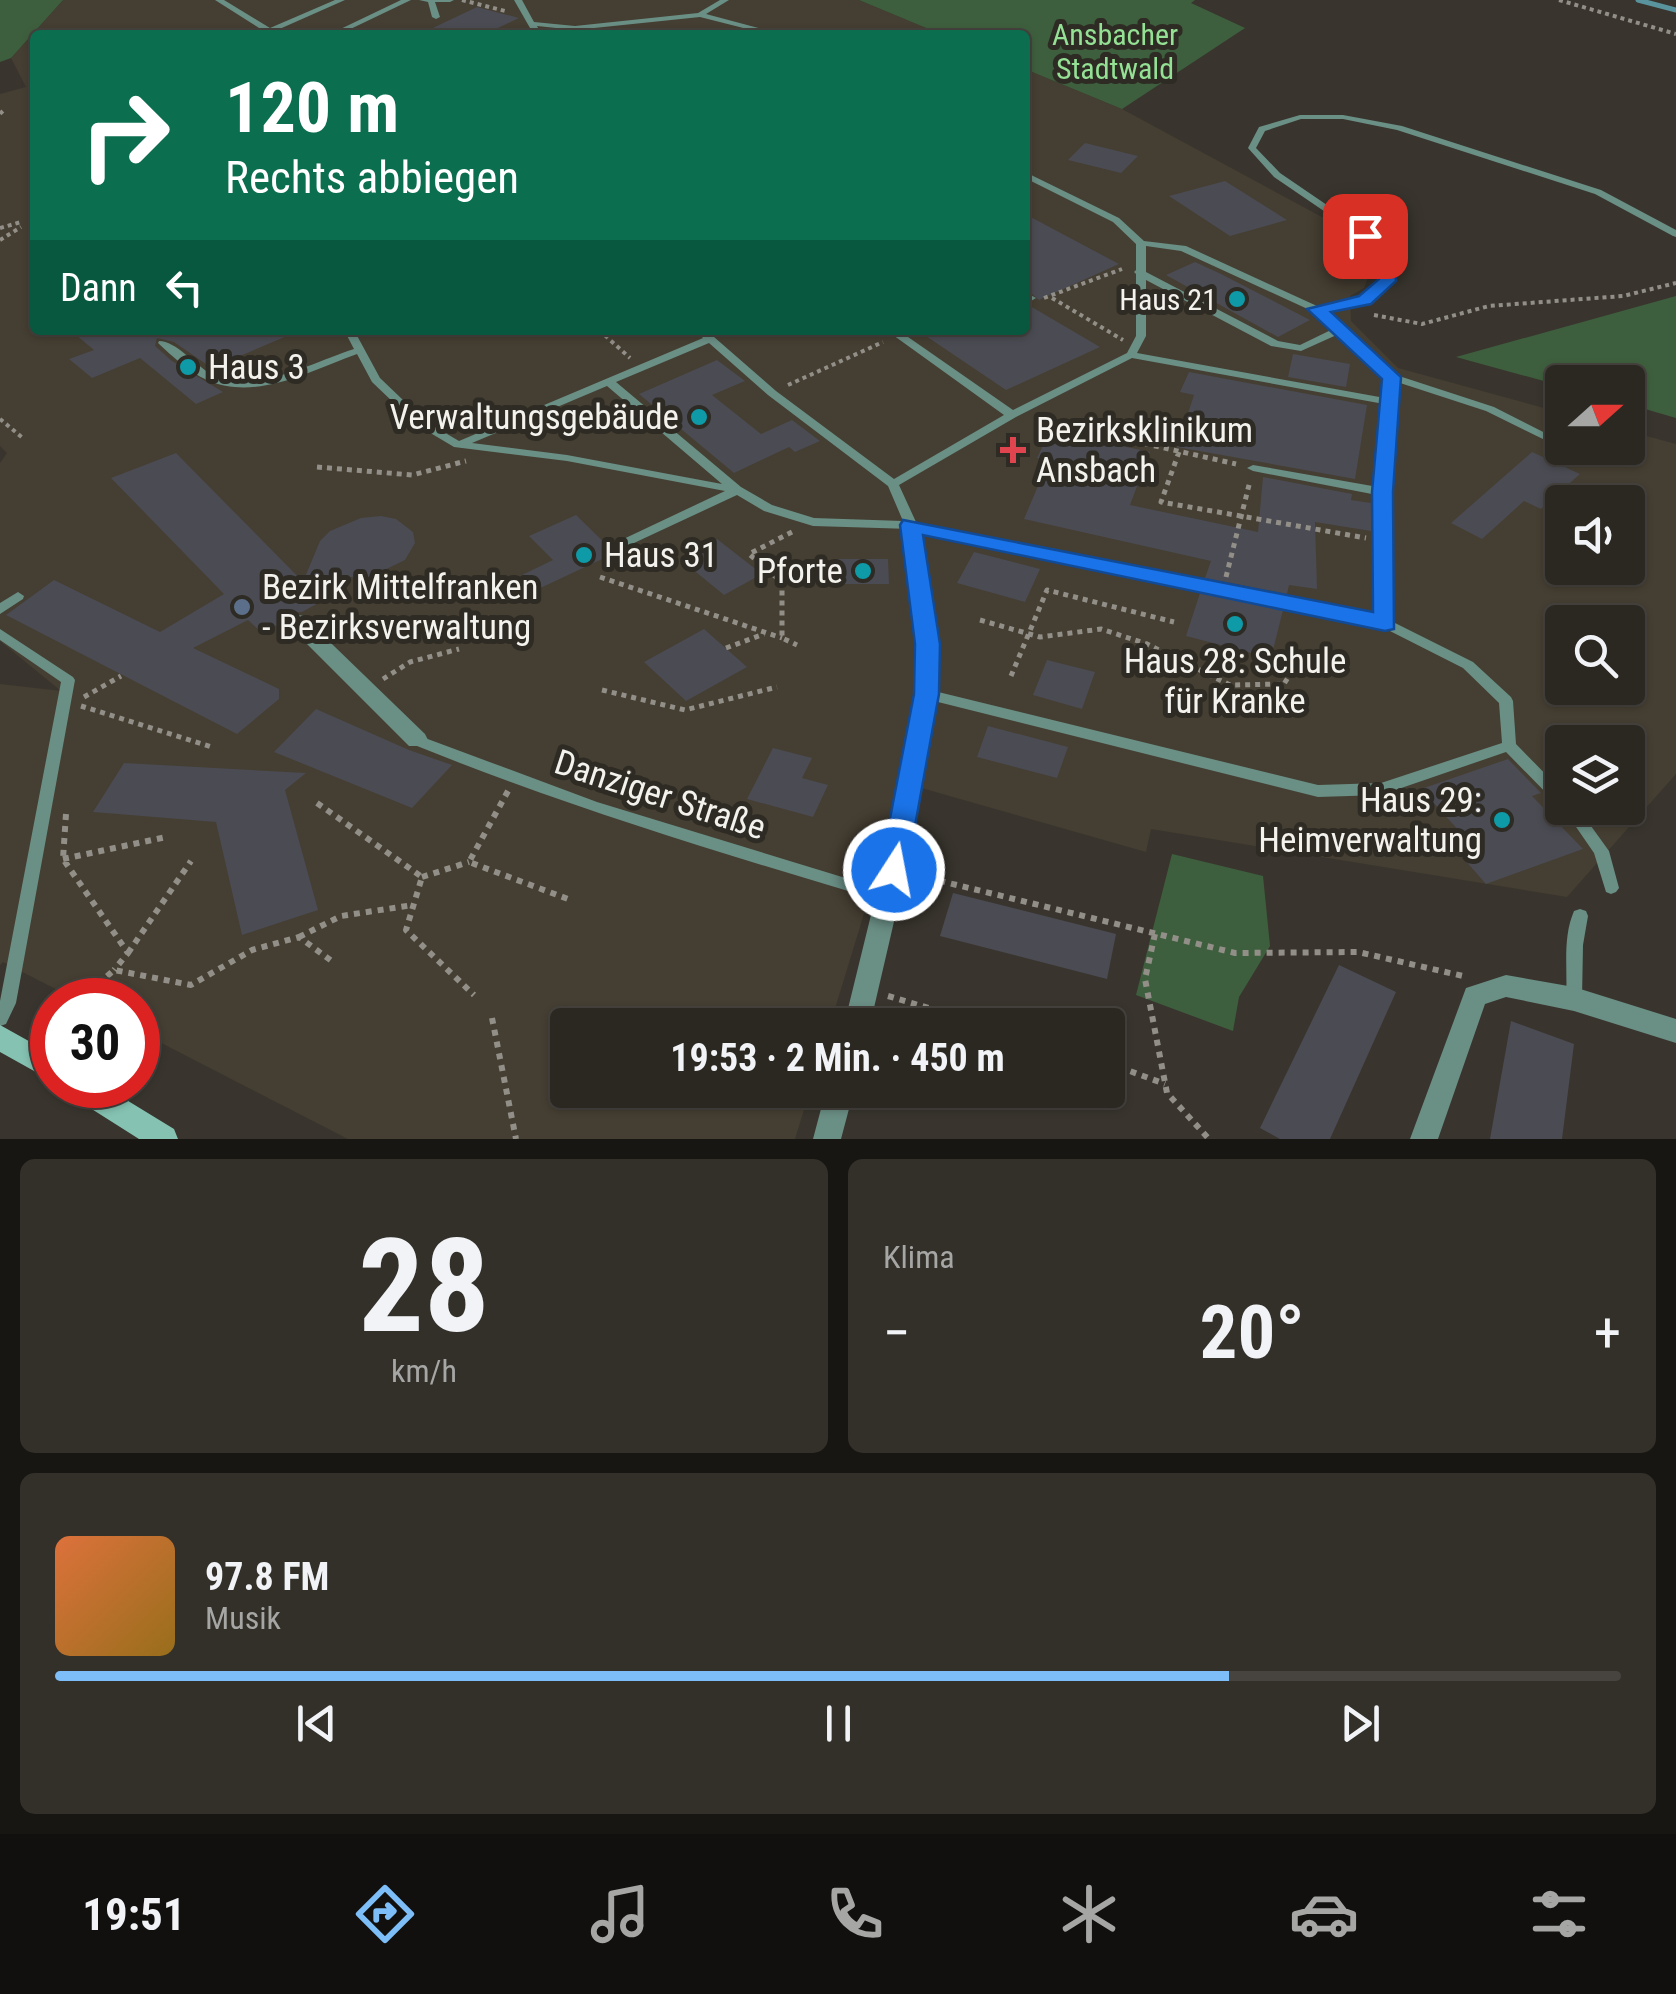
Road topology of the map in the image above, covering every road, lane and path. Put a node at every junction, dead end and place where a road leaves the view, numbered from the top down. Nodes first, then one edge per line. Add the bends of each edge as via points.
1 (219, 0) edge
2 (341, 0) edge
3 (407, 0) edge
4 (450, 0) edge
5 (461, 0) edge
6 (518, 0) edge
7 (725, 0) edge
8 (1559, 0) edge
9 (427, 1) edge
10 (700, 15) junction
11 (436, 17) dead end
12 (530, 21) junction
13 (647, 22) junction
14 (268, 30) edge
15 (279, 30) edge
16 (343, 30) edge
17 (535, 30) edge
18 (630, 30) edge
19 (760, 30) edge
20 (1676, 34) edge
21 (0, 111) edge
22 (6, 116) dead end
23 (1030, 177) edge
24 (30, 221) edge
25 (1676, 234) edge
26 (0, 240) edge
27 (1142, 243) junction
28 (1139, 267) junction
29 (1676, 283) edge
30 (1030, 296) edge
31 (1052, 298) junction
32 (1316, 309) junction
33 (1368, 314) dead end
34 (1342, 329) junction
35 (351, 335) edge
36 (604, 335) edge
37 (704, 335) edge
38 (891, 335) edge
39 (898, 335) edge
40 (162, 343) dead end
41 (357, 351) junction
42 (1133, 351) junction
43 (641, 368) junction
44 (1392, 377) junction
45 (608, 381) junction
46 (772, 393) junction
47 (1386, 401) junction
48 (1012, 414) junction
49 (0, 419) edge
50 (1545, 436) edge
51 (24, 440) dead end
52 (458, 445) junction
53 (478, 450) junction
54 (1179, 452) junction
55 (317, 467) dead end
56 (1253, 468) junction
57 (894, 484) junction
58 (737, 490) junction
59 (1382, 492) junction
60 (1241, 520) junction
61 (813, 522) junction
62 (911, 525) junction
63 (1383, 540) junction
64 (619, 546) dead end
65 (600, 577) dead end
66 (1223, 590) junction
67 (18, 596) dead end
68 (0, 610) edge
69 (980, 620) dead end
70 (296, 621) dead end
71 (1174, 622) dead end
72 (1385, 623) junction
73 (766, 633) junction
74 (1026, 633) junction
75 (0, 634) edge
76 (782, 638) junction
77 (797, 645) dead end
78 (726, 648) dead end
79 (458, 649) dead end
80 (1297, 663) dead end
81 (121, 676) dead end
82 (1011, 676) dead end
83 (777, 687) dead end
84 (366, 690) junction
85 (602, 690) dead end
86 (926, 694) junction
87 (418, 740) joint
88 (1509, 746) junction
89 (212, 748) dead end
90 (514, 780) junction
91 (1545, 783) edge
92 (67, 801) dead end
93 (316, 803) dead end
94 (1582, 825) edge
95 (166, 838) dead end
96 (63, 859) junction
97 (192, 861) dead end
98 (469, 862) junction
99 (894, 870) junction
100 (422, 877) junction
101 (1611, 888) dead end
102 (888, 897) junction
103 (568, 899) dead end
104 (413, 905) junction
105 (1580, 916) dead end
106 (1155, 934) junction
107 (300, 937) junction
108 (128, 953) junction
109 (333, 962) dead end
110 (114, 970) junction
111 (105, 978) edge
112 (1506, 986) junction
113 (866, 990) junction
114 (474, 995) dead end
115 (1574, 999) junction
116 (861, 1008) edge
117 (928, 1008) edge
118 (492, 1018) dead end
119 (0, 1020) edge
120 (1676, 1031) edge
121 (0, 1037) edge
122 (30, 1055) edge
123 (1125, 1069) edge
124 (1165, 1084) junction
125 (115, 1108) edge
126 (835, 1108) edge
127 (164, 1139) edge
128 (516, 1139) edge
129 (827, 1139) edge
130 (1209, 1139) edge
131 (1424, 1139) edge

1 - 14 lane
2 - 15 lane
3 - 16 lane
4 - 9 lane
5 - 12 path
6 - 12 lane
7 - 10 lane
8 - 20 path
9 - 11 lane
10 - 13 lane
10 - 19 lane
12 - 13 lane via 575,28
12 - 17 lane
13 - 18 lane
21 - 22 path
23 - 27 lane via 1116,220
24 - 26 path
25 - 32 lane via 1598,192 1399,128 1300,118 1262,129 1252,148 1277,175 1365,236 1386,259 1388,281 1364,300
27 - 28 lane
27 - 32 lane via 1183,248
28 - 31 path
28 - 34 lane via 1274,344 1301,348
28 - 42 lane via 1142,336
29 - 33 path via 1623,296 1489,306 1422,324
30 - 31 path
31 - 42 path
32 - 34 lane
34 - 44 lane
35 - 41 lane
36 - 43 path
37 - 43 lane
37 - 46 lane
38 - 46 path
39 - 48 lane
40 - 41 lane via 214,380 230,383 277,378
41 - 52 lane via 376,380 421,423
42 - 47 lane
42 - 48 lane
43 - 45 lane
44 - 47 lane
44 - 50 lane via 1490,408
45 - 52 lane
45 - 58 lane
46 - 57 lane
47 - 59 lane
48 - 54 path
48 - 57 lane
49 - 51 path
52 - 53 lane
53 - 55 path via 449,470 412,475
53 - 58 lane via 567,458
54 - 56 path
54 - 60 path via 1161,502
56 - 59 lane
56 - 60 path
57 - 62 lane
58 - 61 lane
58 - 64 lane
59 - 63 lane
60 - 63 path
60 - 66 path
61 - 62 lane
61 - 76 path via 749,554 782,582
62 - 66 lane
62 - 86 street via 928,644
63 - 72 lane
65 - 73 path
66 - 72 lane
67 - 68 lane
69 - 74 path
70 - 84 street
71 - 74 path via 1047,590
72 - 88 lane via 1468,665 1506,701
73 - 76 path
73 - 78 path
74 - 80 path via 1046,639 1099,628 1216,682 1254,691 1284,684
74 - 82 path
75 - 119 lane via 68,680
76 - 77 path
79 - 84 path via 410,662
81 - 89 path via 72,703
83 - 85 path via 685,710
84 - 87 street
86 - 88 lane via 1318,790 1380,788
86 - 99 street
87 - 90 lane, Danziger Straße
88 - 91 lane
90 - 98 path
90 - 102 lane, Danziger Straße
92 - 96 path
93 - 100 path
94 - 101 lane via 1601,851
95 - 96 path
96 - 108 path
97 - 108 path
98 - 100 path
98 - 103 path
99 - 102 street
99 - 106 path
100 - 104 path
102 - 113 street
104 - 107 path via 341,916
104 - 114 path via 406,930
105 - 115 lane via 1572,936 1578,958
106 - 112 path via 1235,954 1358,952
106 - 124 path via 1145,979
107 - 109 path
107 - 110 path via 252,950 191,984
108 - 110 path
110 - 111 path
112 - 115 street
112 - 131 street via 1475,996
113 - 116 street
113 - 117 path
115 - 120 street
118 - 128 path
121 - 122 main road
123 - 124 path
124 - 130 path
125 - 127 main road
126 - 129 street

